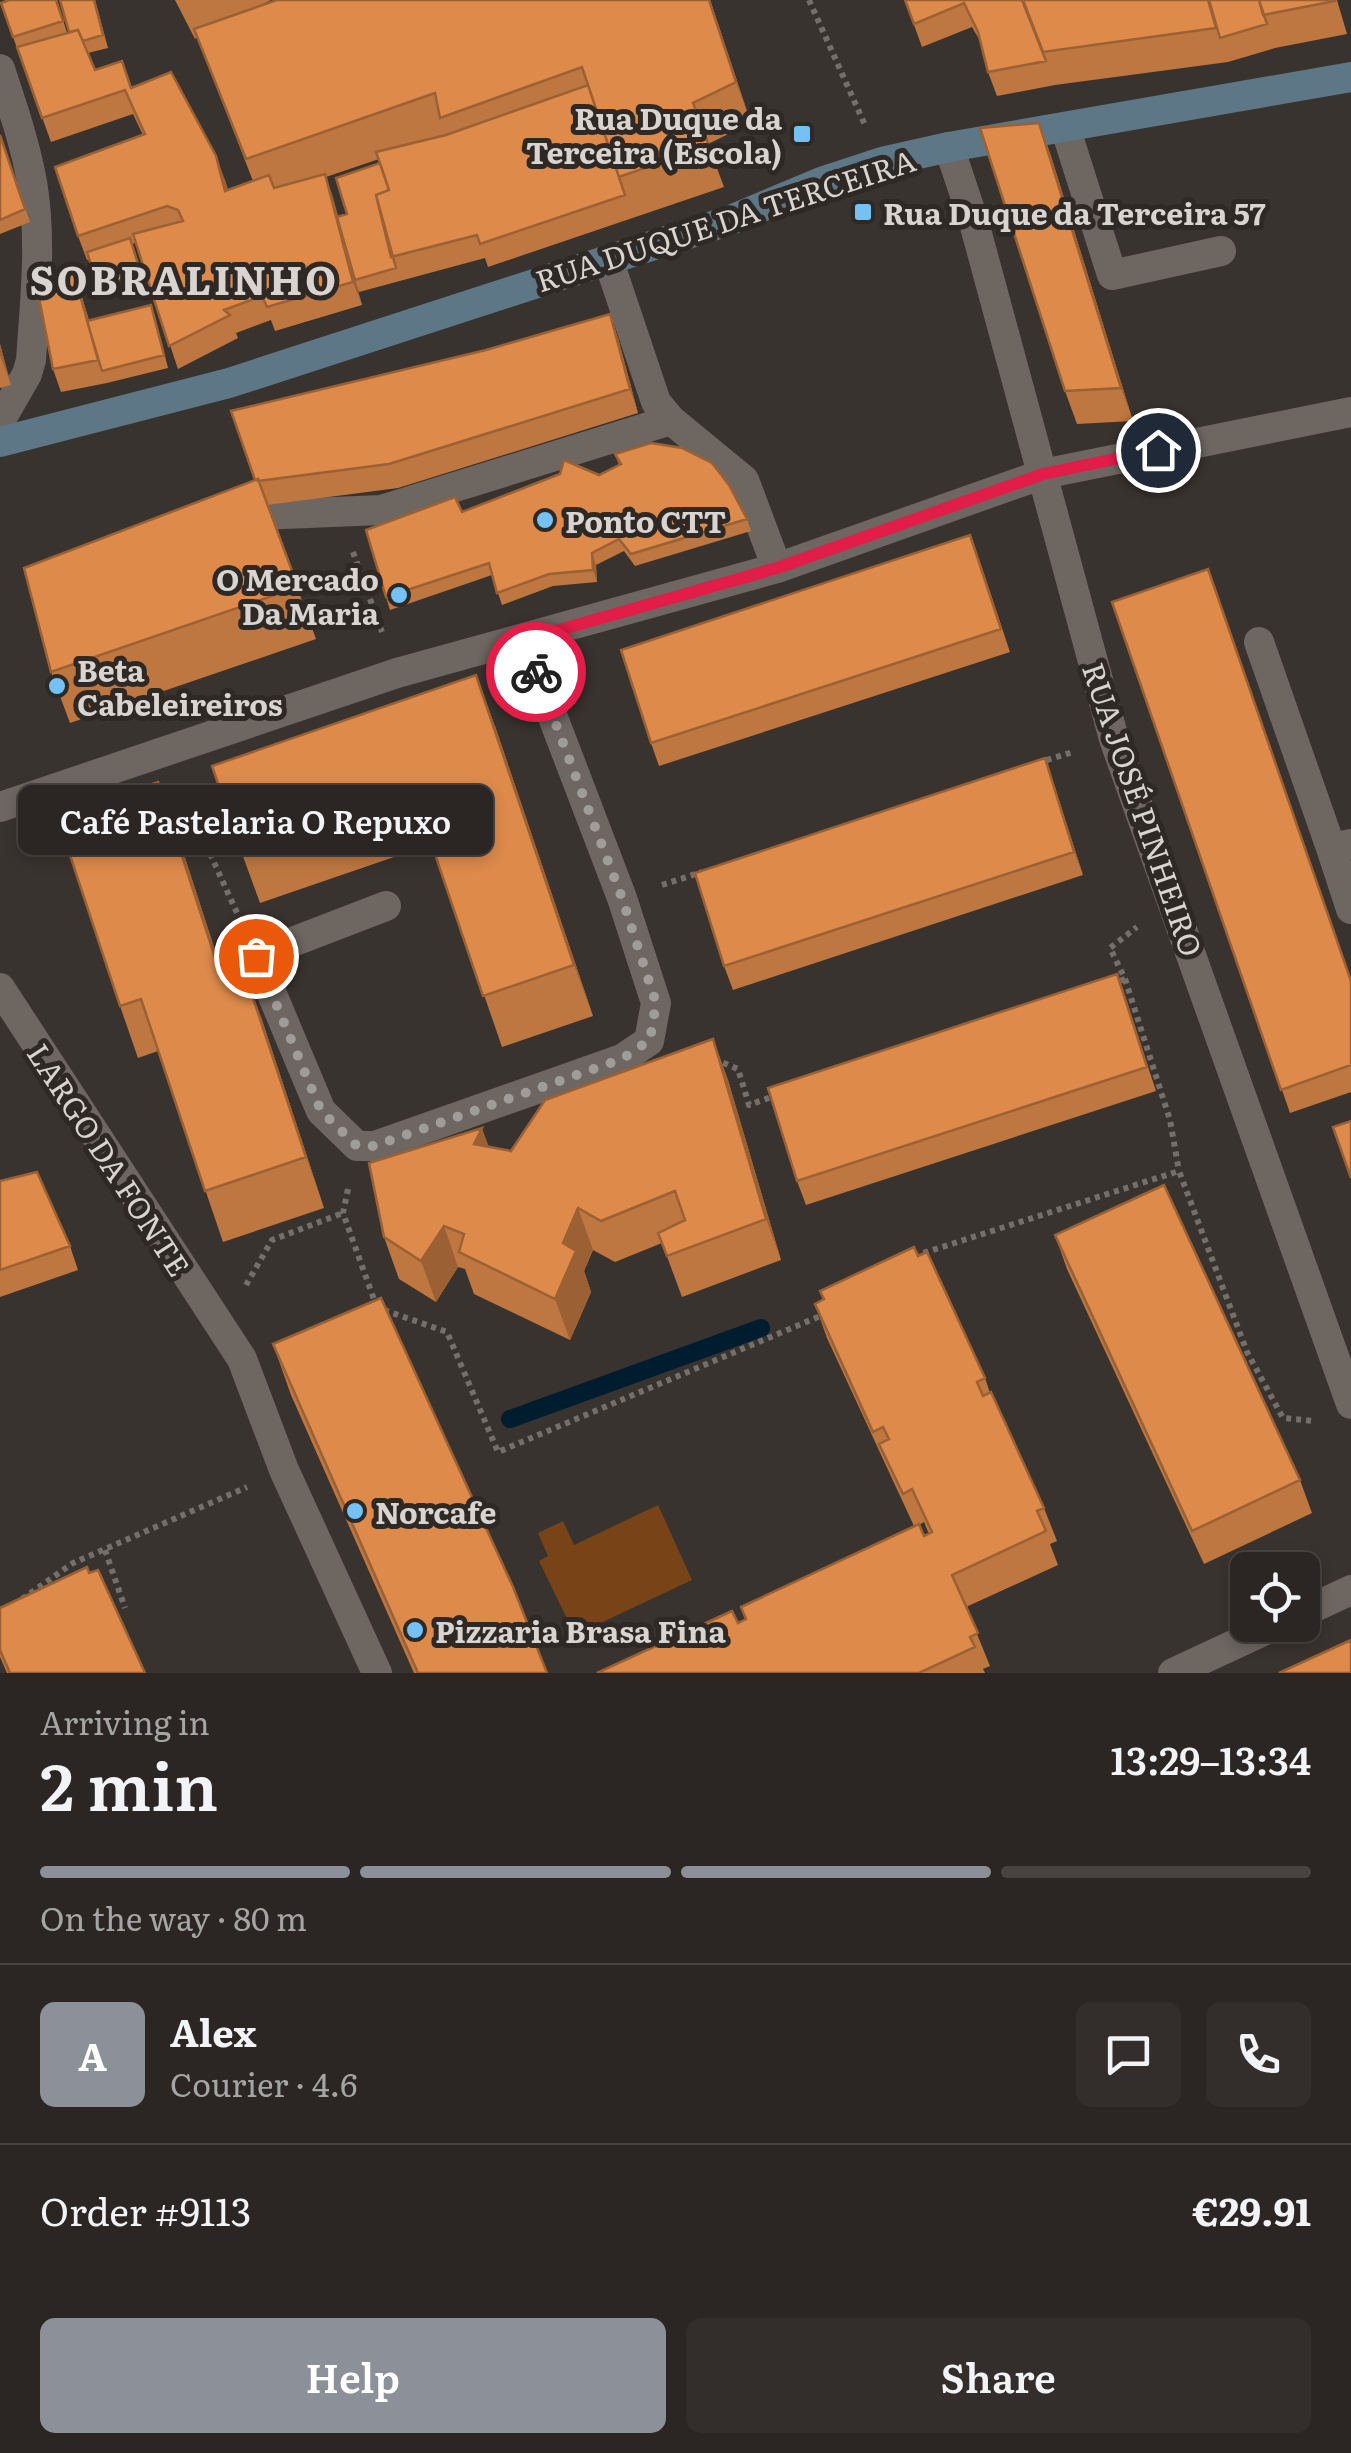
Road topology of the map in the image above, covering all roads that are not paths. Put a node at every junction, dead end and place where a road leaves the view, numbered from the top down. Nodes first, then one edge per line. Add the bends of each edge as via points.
1 (0, 70) edge
2 (1351, 78) edge
3 (1065, 127) junction
4 (950, 147) junction
5 (1221, 251) dead end
6 (608, 259) junction
7 (1351, 412) edge
8 (671, 420) junction
9 (0, 421) edge
10 (0, 442) edge
11 (1043, 474) junction
12 (205, 526) edge
13 (777, 568) junction
14 (524, 640) junction
15 (1260, 642) dead end
16 (0, 807) edge
17 (1341, 846) edge
18 (386, 906) dead end
19 (1351, 909) edge
20 (0, 988) edge
21 (1351, 1404) edge
22 (1351, 1590) edge
23 (1320, 1605) edge
24 (1240, 1642) edge
25 (377, 1673) edge
26 (1173, 1673) edge

1 - 9 street via 32,184 37,236 31,360
2 - 3 street, RUA DUQUE DA TERCEIRA
3 - 4 street, RUA DUQUE DA TERCEIRA
3 - 5 street via 1112,274
4 - 6 street, RUA DUQUE DA TERCEIRA via 882,162
4 - 11 street, RUA JOSÉ PINHEIRO
6 - 8 street via 656,402
6 - 10 street, RUA DUQUE DA TERCEIRA via 229,383
7 - 11 street
8 - 12 street via 381,510 235,516
8 - 13 street via 744,480
11 - 13 street
11 - 21 street, RUA JOSÉ PINHEIRO via 1114,738
13 - 14 street
14 - 16 street via 397,673
14 - 18 street via 656,1003 650,1040 622,1059 374,1146 357,1146 321,1111 256,956
15 - 17 street
17 - 19 street
20 - 25 street, LARGO DA FONTE via 242,1359 284,1470
22 - 23 street
24 - 26 street

